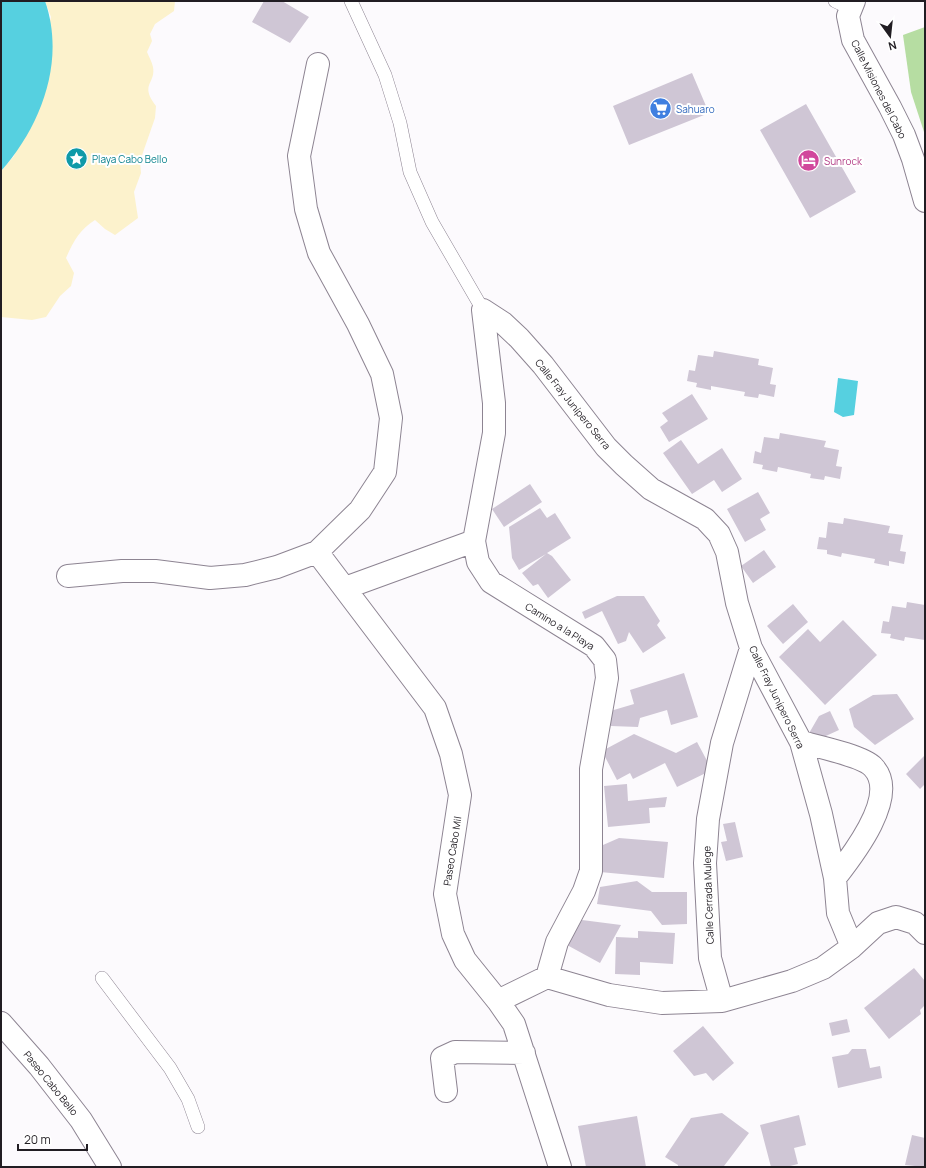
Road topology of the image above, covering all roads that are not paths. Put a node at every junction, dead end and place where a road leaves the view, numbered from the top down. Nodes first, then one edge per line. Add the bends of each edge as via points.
1 (350, 1) edge
2 (846, 3) edge
3 (318, 64) dead end
4 (925, 201) edge
5 (483, 310) junction
6 (474, 541) junction
7 (317, 552) junction
8 (68, 576) dead end
9 (345, 588) junction
10 (751, 648) junction
11 (801, 742) junction
12 (835, 878) junction
13 (925, 933) edge
14 (852, 947) junction
15 (546, 977) junction
16 (102, 978) dead end
17 (498, 1001) junction
18 (722, 1001) junction
19 (1, 1023) edge
20 (524, 1054) junction
21 (446, 1091) dead end
22 (198, 1127) dead end
23 (110, 1167) edge
24 (560, 1167) edge

1 - 5 lane via 385,75 400,123 410,172 432,222
2 - 4 street, Calle Misiones del Cabo via 853,40 904,135 914,159
3 - 7 street via 299,156 306,209 319,253 382,374 391,418 385,472 360,510
5 - 6 street, Camino a la Playa via 492,379 494,433
5 - 10 street, Calle Fray Junípero Serra via 519,338 624,465 652,489 705,519 719,534 727,552 737,603
6 - 9 street
6 - 15 street, Camino a la Playa via 478,562 491,582 594,646 605,660 607,678 591,769 591,871 584,891 557,942
7 - 8 street via 277,568 245,575 210,578 155,571 122,571
7 - 9 street, Paseo Cabo Mil
9 - 17 street, Paseo Cabo Mil via 435,708 451,754 460,795 445,894 453,934 465,960
10 - 11 street, Calle Fray Junípero Serra
10 - 18 street, Calle Cerrada Mulege via 722,743 708,819 705,863 710,958
11 - 12 street, Calle Fray Junípero Serra
11 - 12 street via 835,750 872,766 880,775 882,785 875,818 859,848
12 - 14 street, Calle Fray Junípero Serra via 838,912
13 - 14 street via 915,923 896,917 878,923
14 - 18 street via 823,968 792,981
15 - 17 street
15 - 18 street via 609,995 662,1003
16 - 22 lane via 170,1068 188,1100
17 - 20 street, Paseo Cabo Mil via 514,1024
19 - 23 street, Paseo Cabo Bello via 81,1120
20 - 21 street via 455,1052 442,1058
20 - 24 street, Paseo Cabo Mil

